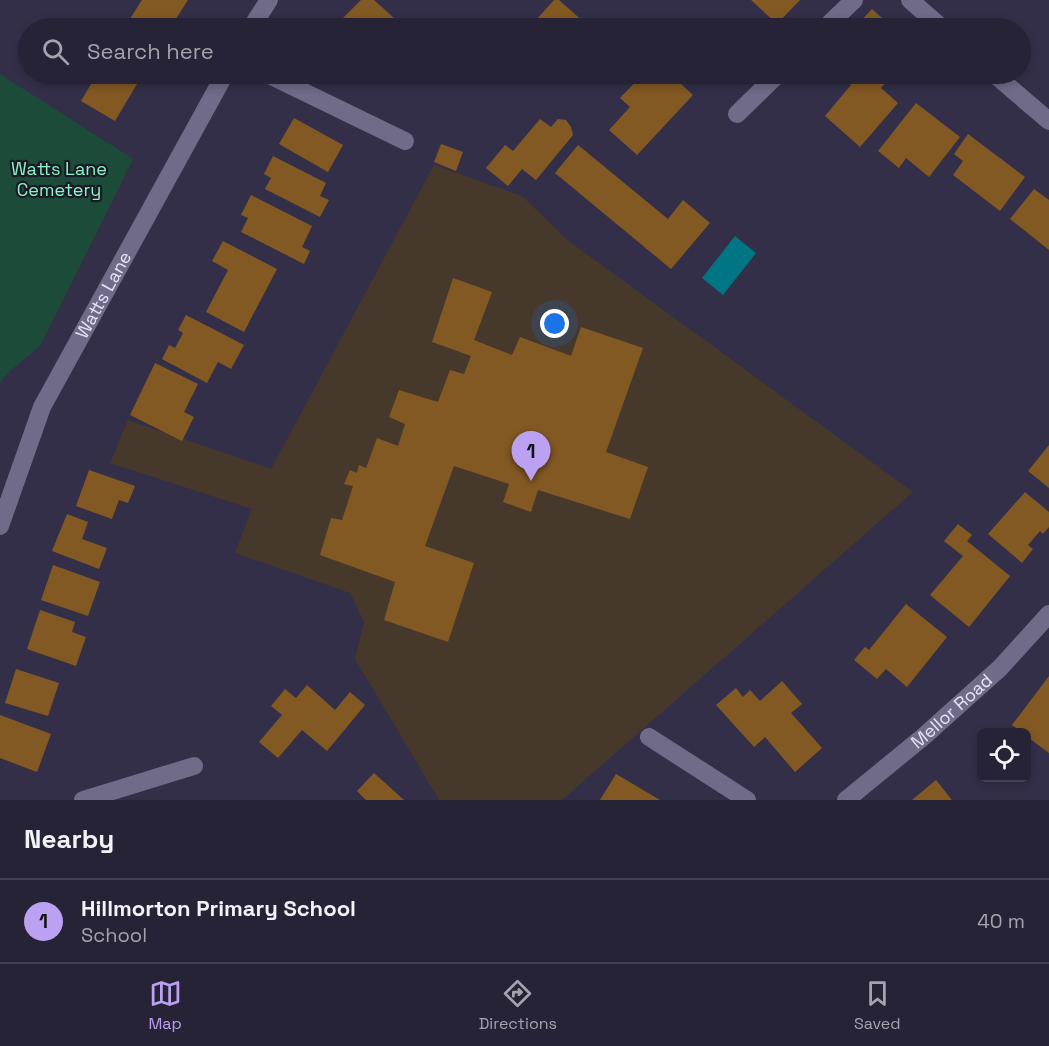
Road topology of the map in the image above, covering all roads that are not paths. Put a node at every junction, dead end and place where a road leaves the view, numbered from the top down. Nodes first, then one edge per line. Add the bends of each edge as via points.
1 (269, 0) edge
2 (854, 0) edge
3 (910, 0) edge
4 (257, 18) edge
5 (835, 18) edge
6 (931, 18) edge
7 (220, 84) edge
8 (288, 84) edge
9 (768, 84) edge
10 (1006, 84) edge
11 (737, 114) dead end
12 (1049, 121) edge
13 (405, 141) dead end
14 (0, 526) edge
15 (1049, 614) edge
16 (649, 737) dead end
17 (194, 766) dead end
18 (83, 800) edge
19 (747, 800) edge
20 (846, 800) edge

1 - 4 street
2 - 5 street
3 - 6 street
7 - 14 street, Watts Lane via 42,407
8 - 13 street
9 - 11 street
10 - 12 street
15 - 20 street, Mellor Road via 991,675
16 - 19 street
17 - 18 street

